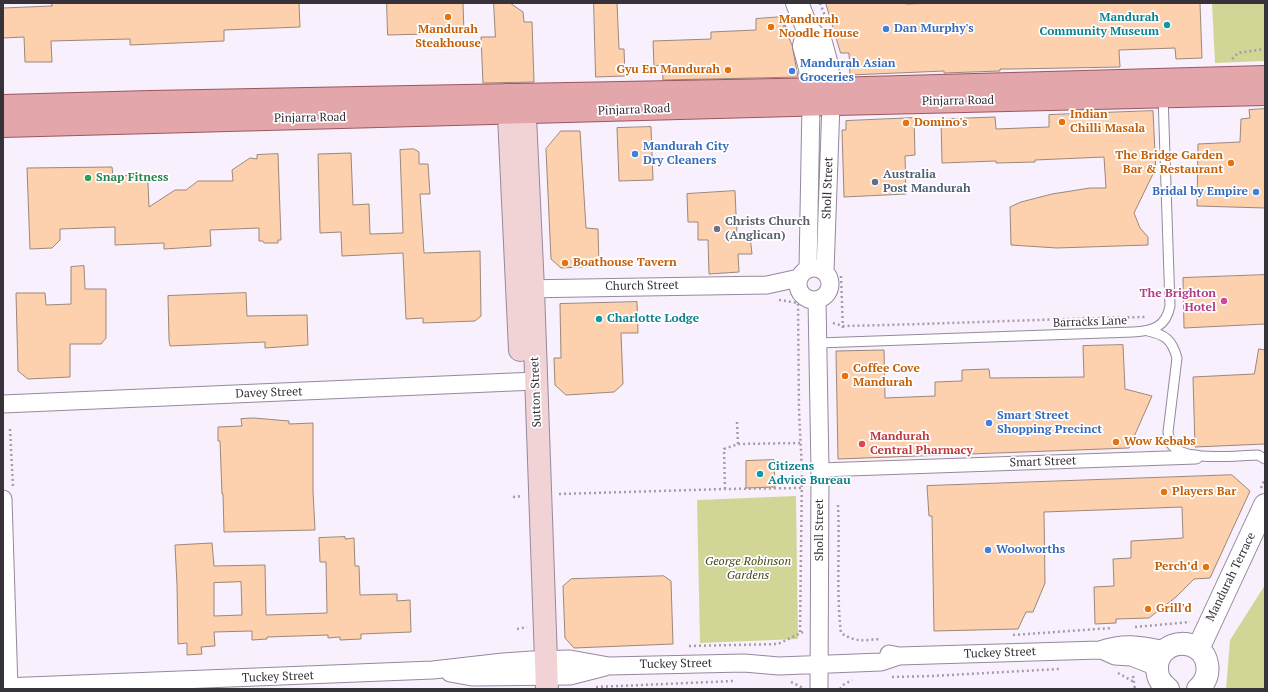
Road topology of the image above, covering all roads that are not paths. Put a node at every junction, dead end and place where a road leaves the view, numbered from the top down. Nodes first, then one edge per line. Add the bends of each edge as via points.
1 (797, 3) edge
2 (1265, 77) edge
3 (1163, 88) junction
4 (1265, 94) edge
5 (821, 97) junction
6 (517, 104) junction
7 (3, 106) edge
8 (3, 126) edge
9 (833, 272) junction
10 (804, 273) junction
11 (525, 289) junction
12 (772, 292) junction
13 (810, 298) junction
14 (1148, 331) junction
15 (818, 343) junction
16 (529, 382) junction
17 (3, 404) edge
18 (1196, 457) junction
19 (1265, 458) edge
20 (820, 470) junction
21 (3, 499) edge
22 (1262, 500) edge
23 (1198, 649) junction
24 (819, 659) junction
25 (539, 675) edge
26 (1162, 675) edge
27 (827, 687) edge
28 (7, 688) edge
29 (1198, 689) edge

1 - 5 street via 808,30 804,46
2 - 3 main road, Pinjarra Road
3 - 4 main road, Pinjarra Road
3 - 5 main road, Pinjarra Road
3 - 14 lane, Barracks Lane via 1170,306 1165,321
5 - 6 main road, Pinjarra Road
5 - 9 street, Sholl Street
5 - 10 street, Sholl Street
6 - 7 main road, Pinjarra Road via 150,102
6 - 8 main road, Pinjarra Road
6 - 11 main road, Sutton Street
9 - 10 street via 817,268
9 - 13 street via 827,295
10 - 12 street, Church Street
10 - 13 street via 798,285
11 - 12 street, Church Street
11 - 16 main road, Sutton Street
12 - 13 street, Church Street via 797,293
13 - 15 street, Sholl Street via 818,322
14 - 15 lane, Barracks Lane
14 - 18 lane via 1168,338 1177,358 1168,432 1170,443 1178,451
15 - 20 street, Sholl Street
16 - 17 street, Davey Street
16 - 25 main road, Sutton Street via 526,496
18 - 19 lane, Smart Street via 1258,455
18 - 20 street, Smart Street
20 - 24 street, Sholl Street
21 - 28 street
22 - 23 street, Mandurah Terrace
23 - 26 street via 1182,643 1173,645
23 - 29 street via 1207,661 1208,668 1204,683
24 - 25 street, Tuckey Street via 779,666 744,663 609,666 570,659
24 - 26 street, Tuckey Street via 881,662 900,656 1100,650 1115,656 1131,657
24 - 27 street, Sholl Street
25 - 28 street, Tuckey Street via 472,677 433,670

